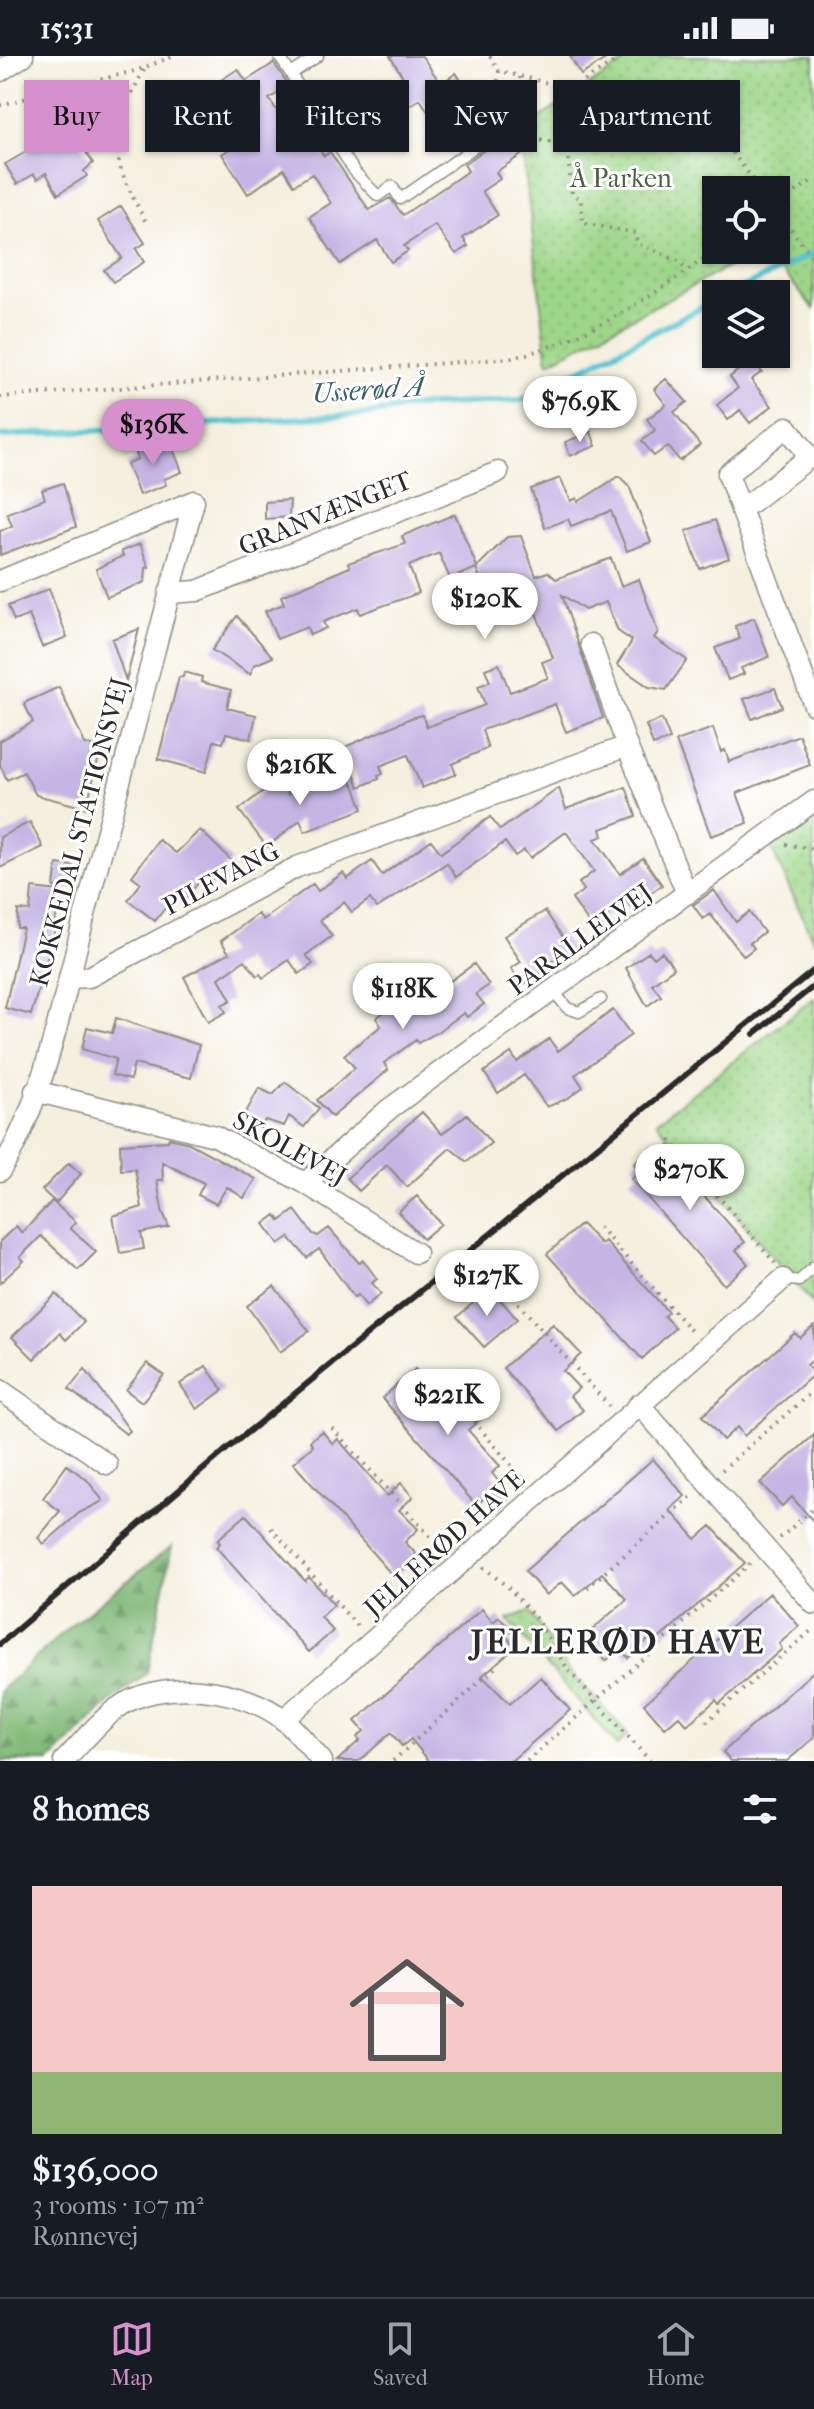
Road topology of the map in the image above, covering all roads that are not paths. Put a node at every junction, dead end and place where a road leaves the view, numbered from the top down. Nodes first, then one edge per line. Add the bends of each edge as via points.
1 (23, 56) edge
2 (279, 56) edge
3 (318, 56) edge
4 (0, 71) edge
5 (291, 74) junction
6 (467, 152) edge
7 (498, 472) dead end
8 (741, 510) dead end
9 (0, 581) edge
10 (169, 593) junction
11 (591, 644) dead end
12 (814, 705) edge
13 (627, 746) junction
14 (814, 801) edge
15 (687, 894) junction
16 (69, 978) junction
17 (553, 990) junction
18 (601, 999) dead end
19 (35, 1091) junction
20 (0, 1171) edge
21 (305, 1183) junction
22 (416, 1253) dead end
23 (814, 1267) edge
24 (783, 1279) joint
25 (0, 1390) edge
26 (639, 1404) junction
27 (107, 1464) dead end
28 (814, 1604) edge
29 (283, 1720) junction
30 (64, 1761) edge
31 (322, 1761) edge

1 - 4 street
2 - 5 lane
3 - 5 lane
5 - 6 lane via 355,172 378,196 392,186 400,199
7 - 10 street, GRANVÆNGET via 197,591
8 - 12 street
9 - 10 street, KOKKEDAL STATIONSVEJ via 194,501
10 - 16 street, KOKKEDAL STATIONSVEJ
11 - 13 street
13 - 15 street
13 - 16 street, PILEVANG via 297,867 89,977
14 - 15 street, PARALLELVEJ
15 - 17 street, PARALLELVEJ
16 - 19 street, KOKKEDAL STATIONSVEJ
17 - 18 lane via 567,1008 579,1012
17 - 21 street, PARALLELVEJ via 389,1109
19 - 20 street, KOKKEDAL STATIONSVEJ via 14,1149
19 - 21 street, SKOLEVEJ via 215,1136
21 - 22 street, SKOLEVEJ
23 - 24 lane via 799,1281
24 - 26 street, JELLERØD HAVE
25 - 27 street
26 - 28 street
26 - 29 street, JELLERØD HAVE
29 - 30 street via 241,1699 200,1688 159,1691 118,1707
29 - 31 street

